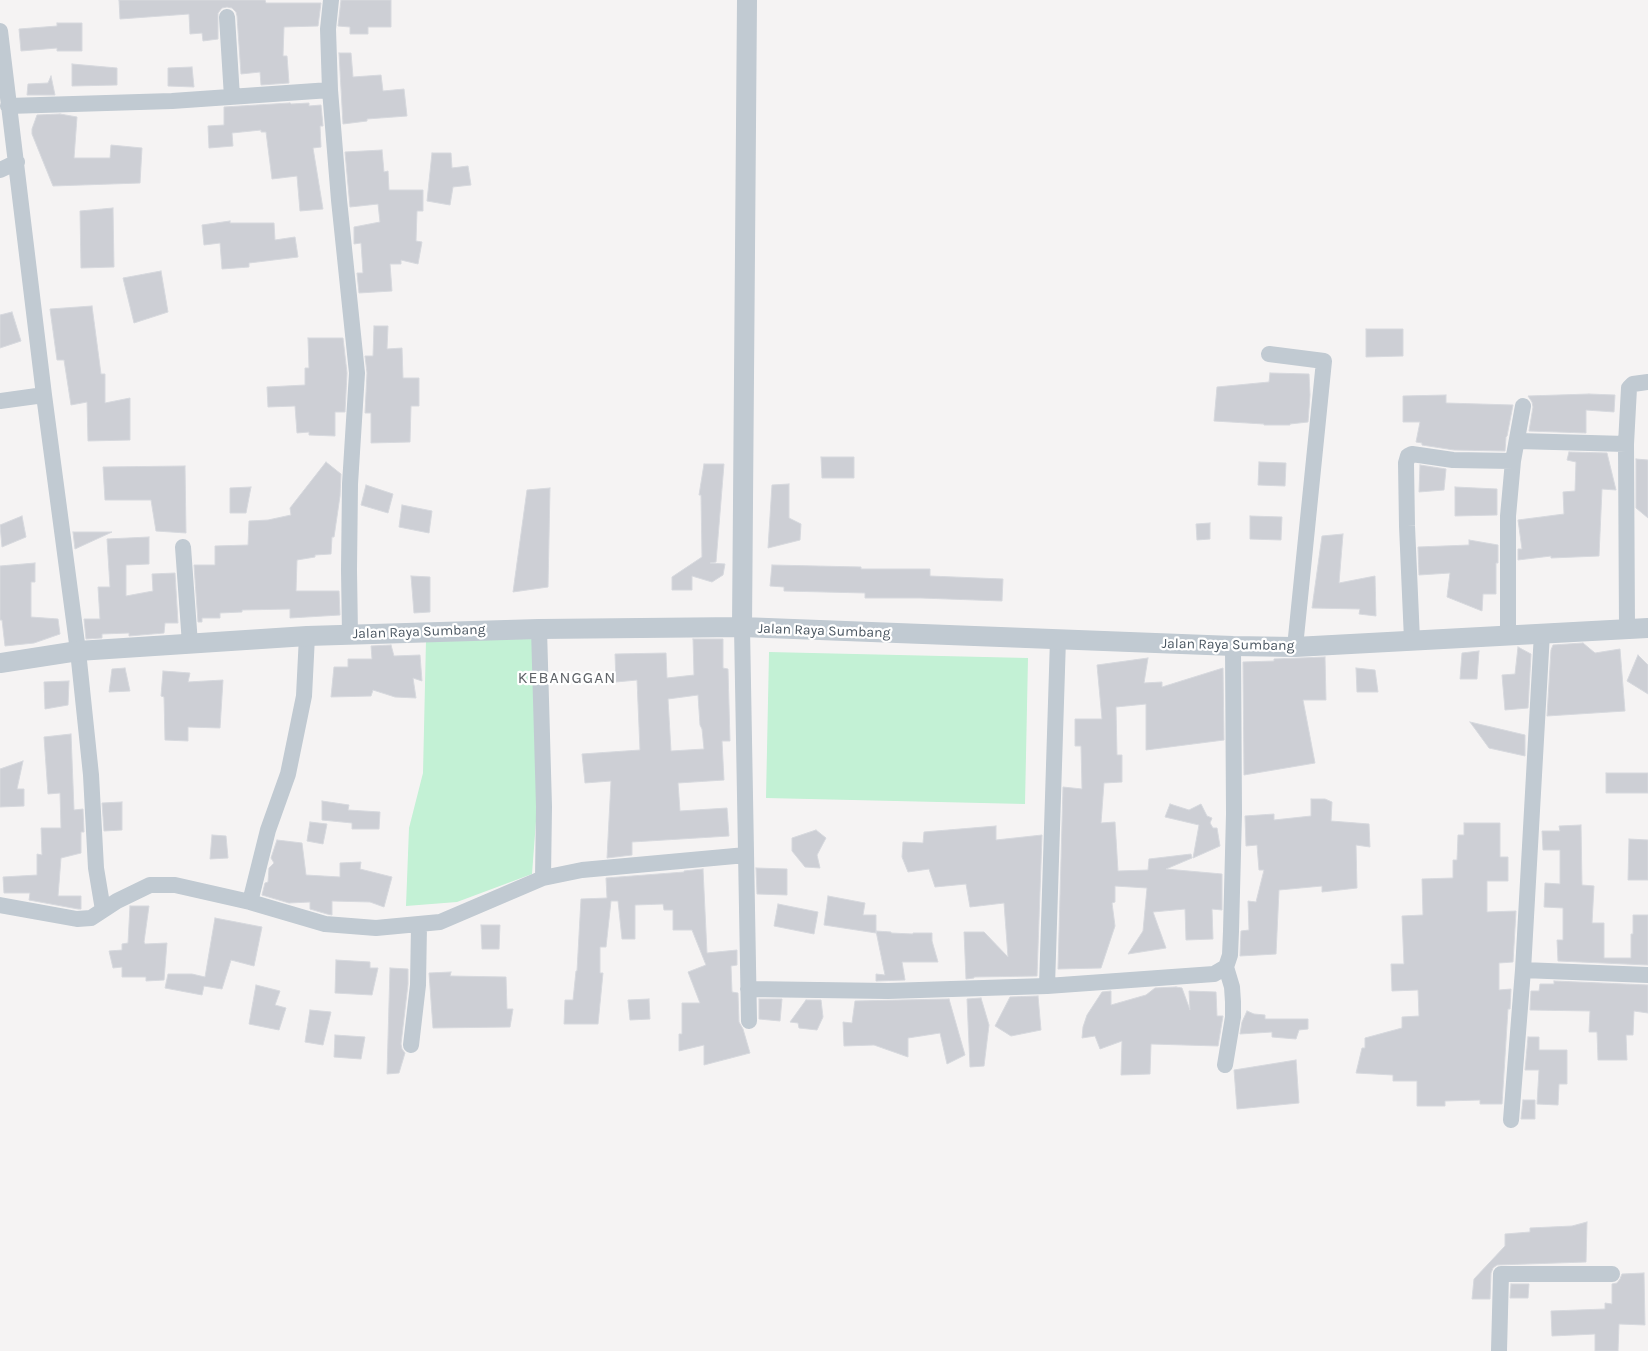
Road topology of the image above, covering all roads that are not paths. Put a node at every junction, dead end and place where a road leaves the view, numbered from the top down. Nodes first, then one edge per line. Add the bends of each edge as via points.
1 (331, 0) edge
2 (747, 0) edge
3 (227, 17) dead end
4 (0, 31) edge
5 (330, 90) junction
6 (232, 97) junction
7 (8, 106) junction
8 (17, 162) junction
9 (0, 170) edge
10 (1269, 354) dead end
11 (1648, 382) edge
12 (44, 395) junction
13 (0, 401) edge
14 (1523, 406) dead end
15 (1518, 441) junction
16 (1626, 444) junction
17 (1514, 461) junction
18 (183, 547) dead end
19 (742, 628) junction
20 (1648, 628) edge
21 (539, 629) junction
22 (1627, 629) junction
23 (1542, 633) junction
24 (350, 635) junction
25 (1508, 635) junction
26 (307, 636) junction
27 (1058, 639) junction
28 (1412, 640) junction
29 (190, 644) junction
30 (1233, 646) junction
31 (1295, 646) junction
32 (78, 651) junction
33 (0, 663) edge
34 (746, 855) junction
35 (543, 878) junction
36 (250, 902) junction
37 (0, 906) edge
38 (103, 910) junction
39 (419, 925) junction
40 (1226, 967) junction
41 (1523, 970) junction
42 (1648, 975) edge
43 (1047, 986) junction
44 (748, 988) junction
45 (749, 1021) dead end
46 (411, 1045) dead end
47 (1224, 1065) dead end
48 (1511, 1120) dead end
49 (1612, 1274) dead end
50 (1499, 1351) edge

1 - 5 street via 328,29
2 - 19 street
3 - 6 street
4 - 7 street
5 - 6 street
5 - 24 street via 357,374 350,484
6 - 7 street
7 - 8 street
8 - 9 street
8 - 12 street
10 - 31 street via 1324,362
11 - 16 street via 1632,384 1629,388
12 - 13 street
12 - 32 street
14 - 15 street
15 - 16 street
15 - 17 street
16 - 22 street
17 - 25 street via 1508,516
17 - 28 street via 1408,456
18 - 29 street
19 - 21 street, Jalan Raya Sumbang
19 - 27 street, Jalan Raya Sumbang
19 - 34 street
20 - 22 street, Jalan Raya Sumbang
21 - 24 street, Jalan Raya Sumbang
21 - 35 street
22 - 23 street, Jalan Raya Sumbang
23 - 25 street, Jalan Raya Sumbang
23 - 41 street
24 - 26 street, Jalan Raya Sumbang
25 - 28 street, Jalan Raya Sumbang
26 - 29 street, Jalan Raya Sumbang
26 - 36 street via 304,696 288,774 268,830
27 - 30 street, Jalan Raya Sumbang
27 - 43 street
28 - 31 street, Jalan Raya Sumbang
29 - 32 street, Jalan Raya Sumbang
30 - 31 street, Jalan Raya Sumbang
30 - 40 street via 1234,814 1230,955
32 - 33 street, Jalan Raya Sumbang
32 - 38 street via 91,775 96,868
34 - 35 street via 582,870
34 - 44 street
35 - 39 street via 440,922
36 - 38 street via 175,885 150,884
36 - 39 street via 325,924 376,928
37 - 38 street via 77,919 91,918
39 - 46 street via 418,985
40 - 43 street via 1214,974
40 - 47 street via 1232,987 1233,1017
41 - 42 street
41 - 48 street
43 - 44 street via 888,991
44 - 45 street
49 - 50 street via 1501,1274

